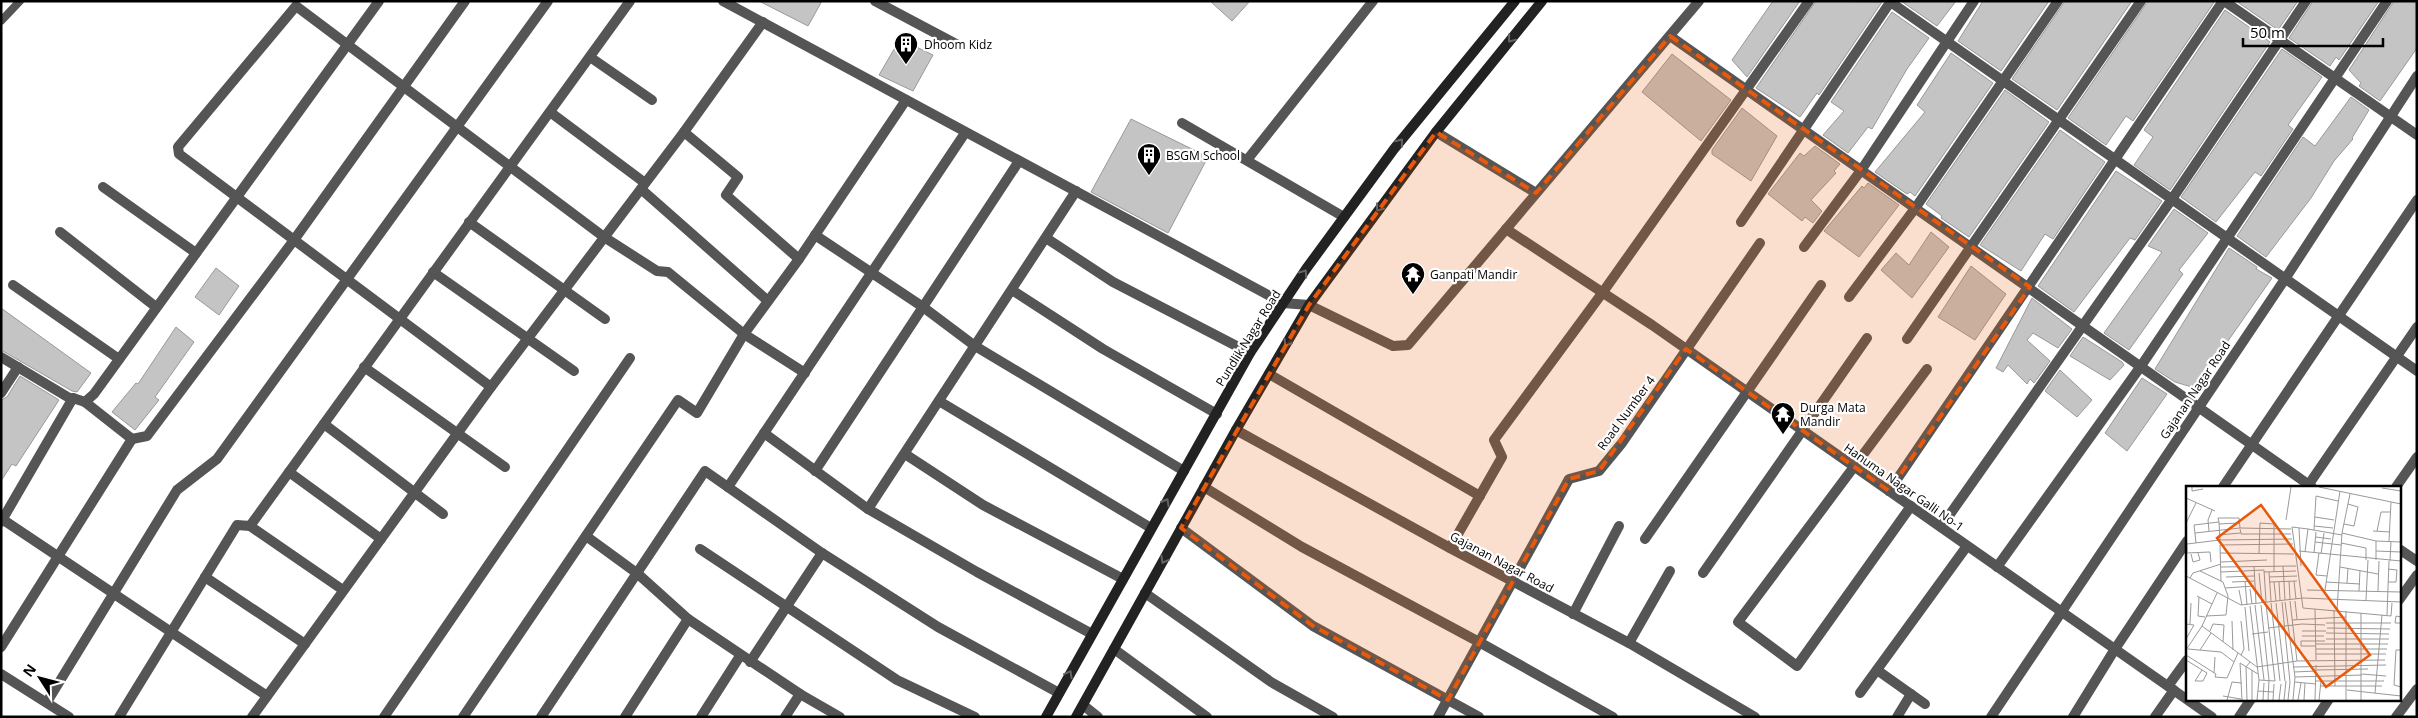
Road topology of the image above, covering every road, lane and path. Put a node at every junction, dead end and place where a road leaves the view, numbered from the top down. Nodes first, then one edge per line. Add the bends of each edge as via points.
1 (20, 1) edge
2 (379, 1) edge
3 (466, 1) edge
4 (548, 1) edge
5 (630, 1) edge
6 (875, 1) edge
7 (1372, 1) edge
8 (1515, 1) edge
9 (1542, 1) edge
10 (1809, 1) edge
11 (1974, 1) edge
12 (2058, 1) edge
13 (2141, 1) edge
14 (2224, 1) edge
15 (2306, 1) edge
16 (2387, 1) edge
17 (727, 2) edge
18 (1698, 2) edge
19 (1890, 2) edge
20 (1, 21) edge
21 (763, 22) junction
22 (1670, 36) junction
23 (2280, 40) junction
24 (1947, 42) junction
25 (956, 44) dead end
26 (348, 46) junction
27 (590, 57) junction
28 (2417, 76) edge
29 (2335, 78) junction
30 (2003, 81) junction
31 (403, 87) junction
32 (1747, 89) junction
33 (652, 100) dead end
34 (906, 100) junction
35 (550, 112) junction
36 (2390, 116) junction
37 (2060, 120) junction
38 (1182, 123) dead end
39 (458, 126) junction
40 (1804, 129) junction
41 (684, 132) junction
42 (1436, 132) junction
43 (965, 133) junction
44 (2417, 135) edge
45 (1247, 160) junction
46 (2116, 160) junction
47 (1019, 161) junction
48 (510, 166) junction
49 (1862, 169) junction
50 (643, 186) junction
51 (103, 187) dead end
52 (1076, 191) junction
53 (1536, 193) junction
54 (236, 197) junction
55 (2172, 200) junction
56 (2417, 200) edge
57 (1916, 207) junction
58 (1344, 217) junction
59 (469, 222) junction
60 (1741, 222) dead end
61 (1506, 228) junction
62 (60, 232) dead end
63 (815, 236) junction
64 (604, 237) junction
65 (1046, 238) junction
66 (2228, 238) junction
67 (294, 240) junction
68 (1760, 243) dead end
69 (1804, 247) dead end
70 (1973, 247) junction
71 (196, 253) junction
72 (799, 259) junction
73 (433, 272) junction
74 (871, 273) junction
75 (2285, 279) junction
76 (346, 280) junction
77 (13, 285) dead end
78 (1822, 285) dead end
79 (2030, 287) junction
80 (565, 289) junction
81 (1012, 290) junction
82 (1603, 292) junction
83 (1850, 297) dead end
84 (768, 302) junction
85 (1282, 303) junction
86 (1309, 305) junction
87 (156, 307) junction
88 (923, 307) junction
89 (2338, 316) junction
90 (400, 318) junction
91 (605, 319) dead end
92 (2084, 326) junction
93 (2417, 327) edge
94 (744, 334) junction
95 (528, 338) junction
96 (1867, 338) dead end
97 (1907, 339) dead end
98 (975, 346) junction
99 (1686, 349) junction
100 (1250, 353) junction
101 (1, 357) edge
102 (630, 358) dead end
103 (2397, 358) junction
104 (119, 359) junction
105 (2141, 366) junction
106 (18, 367) junction
107 (364, 368) junction
108 (1927, 369) dead end
109 (574, 371) dead end
110 (2417, 371) edge
111 (805, 373) junction
112 (1269, 374) junction
113 (491, 387) junction
114 (1746, 391) junction
115 (1, 394) edge
116 (74, 398) junction
117 (940, 401) junction
118 (85, 402) junction
119 (2198, 406) junction
120 (1217, 414) junction
121 (324, 424) junction
122 (1236, 430) junction
123 (1801, 430) junction
124 (457, 433) junction
125 (764, 433) junction
126 (132, 439) junction
127 (2251, 444) junction
128 (905, 454) junction
129 (2417, 457) edge
130 (1854, 466) junction
131 (505, 467) dead end
132 (814, 471) junction
133 (1184, 471) junction
134 (289, 472) junction
135 (2224, 486) edge
136 (2309, 486) edge
137 (2397, 486) edge
138 (728, 487) junction
139 (1204, 487) junction
140 (1889, 491) junction
141 (415, 492) junction
142 (1480, 496) junction
143 (1910, 506) junction
144 (868, 509) junction
145 (443, 514) dead end
146 (2, 520) edge
147 (250, 526) junction
148 (1619, 526) dead end
149 (1151, 528) junction
150 (1181, 528) junction
151 (1940, 528) junction
152 (586, 536) junction
153 (381, 539) junction
154 (1644, 539) dead end
155 (2186, 542) edge
156 (1966, 546) junction
157 (1450, 548) junction
158 (700, 549) dead end
159 (2400, 550) edge
160 (822, 553) junction
161 (57, 556) junction
162 (2417, 561) edge
163 (1997, 567) junction
164 (1670, 571) dead end
165 (1703, 573) dead end
166 (638, 574) junction
167 (2417, 575) edge
168 (205, 577) junction
169 (1123, 579) junction
170 (1512, 582) junction
171 (344, 590) junction
172 (1145, 593) junction
173 (113, 594) junction
174 (2400, 599) edge
175 (787, 606) junction
176 (2062, 612) junction
177 (1573, 614) junction
178 (688, 620) junction
179 (171, 633) junction
180 (1092, 634) junction
181 (1479, 642) junction
182 (1629, 643) junction
183 (305, 644) junction
184 (1, 647) edge
185 (1114, 649) junction
186 (2115, 649) junction
187 (740, 656) junction
188 (750, 662) junction
189 (2186, 662) edge
190 (1877, 670) junction
191 (1, 674) edge
192 (2171, 688) junction
193 (2417, 689) edge
194 (1059, 693) junction
195 (1860, 693) dead end
196 (800, 694) junction
197 (1911, 694) junction
198 (267, 696) junction
199 (2186, 699) edge
200 (1448, 700) junction
201 (2188, 700) edge
202 (2250, 700) edge
203 (2328, 700) edge
204 (50, 704) junction
205 (1925, 704) dead end
206 (1083, 705) junction
207 (48, 717) edge
208 (69, 717) edge
209 (119, 717) edge
210 (252, 717) edge
211 (384, 717) edge
212 (463, 717) edge
213 (541, 717) edge
214 (625, 717) edge
215 (701, 717) edge
216 (785, 717) edge
217 (840, 717) edge
218 (975, 717) edge
219 (1046, 717) edge
220 (1076, 717) edge
221 (1098, 717) edge
222 (1208, 717) edge
223 (1333, 717) edge
224 (1438, 717) edge
225 (1479, 717) edge
226 (1613, 717) edge
227 (1756, 717) edge
228 (1897, 717) edge
229 (1991, 717) edge
230 (2073, 717) edge
231 (2155, 717) edge
232 (2212, 717) edge
233 (2240, 717) edge
234 (2317, 717) edge
235 (2396, 717) edge

1 - 20 lane
2 - 26 street
3 - 31 street
4 - 39 street
5 - 27 street
6 - 25 street
7 - 45 street
58 -> 8 main road, Pundlik Nagar Road via 1394,149
9 -> 42 main road
10 - 32 street
11 - 24 street
12 - 30 street
13 - 37 street
14 - 23 street
14 - 46 street
15 - 23 street
16 - 29 street
17 - 21 street
18 - 22 street
19 - 24 street
19 - 40 street
21 - 34 street
21 - 41 street
22 - 32 street
22 - 53 street
23 - 29 street
23 - 55 street
24 - 30 street
24 - 49 street
26 - 31 street
26 - 54 street
26 - 54 street via 296,6 178,147 179,154
27 - 33 street
27 - 35 street
28 - 36 street, Gajanan Nagar Road
29 - 36 street
29 - 66 street
30 - 37 street
30 - 57 street
31 - 39 street
31 - 67 street
32 - 40 street
32 - 82 street
34 - 43 street
34 - 63 street
35 - 48 street
35 - 50 street
36 - 44 street
36 - 75 street, Gajanan Nagar Road
37 - 46 street
37 - 70 street
38 - 45 street
39 - 48 street
39 - 76 street
40 - 49 street
40 - 60 street
41 - 50 street
41 - 72 street via 738,176 726,195
42 - 53 street
42 -> 86 main road
43 - 47 street
43 - 74 street
45 - 58 street
46 - 55 street
46 - 79 street
47 - 52 street
47 - 88 street
48 - 59 street
48 - 64 street
49 - 57 street
49 - 69 street
50 - 64 street
50 - 84 street
51 - 71 street
52 - 65 street
52 - 85 street
53 - 61 street
54 - 67 street
54 - 71 street
55 - 66 street
55 - 92 street
56 - 89 street
57 - 70 street
57 - 83 street
85 -> 58 main road, Pundlik Nagar Road
59 - 73 street
59 - 80 street
61 - 82 street, Hanuma Nagar Galli No-1
61 - 86 street via 1408,345 1393,346
62 - 87 street
63 - 72 street
63 - 74 street
64 - 80 street
64 - 94 street via 657,271 668,272
65 - 81 street
65 - 100 street via 1113,282
66 - 75 street
66 - 105 street
67 - 76 street
67 - 126 street via 147,436
68 - 99 street, Road Number 4
70 - 79 street
70 - 97 street
71 - 87 street
72 - 84 street
73 - 90 street
73 - 95 street
74 - 88 street
74 - 111 street
75 - 89 street
75 - 119 street, Gajanan Nagar Road
76 - 90 street
76 - 173 street via 217,459 177,490
77 - 104 street
78 - 114 street
79 - 92 street
79 - 140 street
80 - 91 street
80 - 95 street
81 - 98 street
81 - 120 street via 1103,349
82 - 99 street, Hanuma Nagar Galli No-1
82 - 142 street via 1494,440 1502,457
84 - 94 street
85 - 86 street
85 - 100 main road, Pundlik Nagar Road
86 -> 112 main road
87 - 104 street
88 - 98 street
88 - 132 street
89 - 103 street
89 - 127 street
90 - 107 street
90 - 113 street
92 - 105 street
92 - 151 street
93 - 103 street
94 - 111 street
94 - 152 street via 697,413 678,400
95 - 109 street
95 - 113 street
96 - 123 street
98 - 117 street
98 - 133 street
99 - 114 street, Hanuma Nagar Galli No-1
99 - 170 street, Road Number 4 via 1599,471 1569,479
100 - 120 main road, Pundlik Nagar Road
101 - 106 street
102 - 211 street
103 - 110 street
103 - 136 street
104 - 118 street
105 - 119 street
105 - 163 street
106 - 115 street
106 - 116 street
107 - 121 street
107 - 124 street
108 - 130 street
111 - 125 street
112 - 122 main road
112 - 142 street
113 - 124 street
114 - 123 street, Hanuma Nagar Galli No-1
114 - 154 street
116 - 118 street
116 - 146 street
117 - 128 street
117 - 149 street
118 - 126 street
119 - 127 street
119 - 176 street, Gajanan Nagar Road
120 - 133 main road, Pundlik Nagar Road
121 - 134 street
121 - 141 street
122 - 139 main road
122 - 157 street, Gajanan Nagar Road
123 - 130 street, Hanuma Nagar Galli No-1
123 - 165 street
124 - 131 street
124 - 141 street
125 - 132 street
125 - 138 street
126 - 161 street
127 - 135 street
127 - 136 street
128 - 144 street
128 - 169 street via 983,505
129 - 137 street
130 - 140 street, Hanuma Nagar Galli No-1
130 - 143 street via 1738,622 1797,666
132 - 144 street
149 -> 133 main road, Pundlik Nagar Road
134 - 147 street
134 - 153 street
138 - 160 street
138 - 166 street via 705,471
139 - 150 main road
139 - 181 street via 1302,548
140 - 143 street, Hanuma Nagar Galli No-1
141 - 145 street
141 - 153 street
142 - 157 street
143 - 151 street, Hanuma Nagar Galli No-1
144 - 180 street
146 - 161 street
147 - 168 street via 237,525
147 - 171 street
148 - 177 street
149 - 169 main road, Pundlik Nagar Road
150 -> 172 main road
150 - 200 street via 1313,626
151 - 156 street, Hanuma Nagar Galli No-1
152 - 166 street
152 - 212 street
153 - 171 street
155 - 186 street
156 - 163 street, Hanuma Nagar Galli No-1
156 - 190 street
157 - 170 street, Gajanan Nagar Road
158 - 175 street
159 - 162 street
160 - 175 street
160 - 194 street via 938,627
161 - 173 street
161 - 184 street
163 - 176 street, Hanuma Nagar Galli No-1
164 - 182 street
166 - 178 street
166 - 213 street
167 - 174 street
168 - 179 street
168 - 183 street
169 - 180 main road, Pundlik Nagar Road
170 - 177 street, Gajanan Nagar Road
170 - 181 street, Road Number 4
171 - 183 street
172 - 185 main road
172 - 223 street via 1271,682
173 - 179 street
173 - 204 street
175 - 188 street
175 - 218 street via 897,680
176 - 186 street, Hanuma Nagar Galli No-1
176 - 229 street, Gajanan Nagar Road
177 - 182 street, Gajanan Nagar Road
178 - 187 street
178 - 214 street
179 - 198 street
179 - 209 street
194 -> 180 main road, Pundlik Nagar Road
181 - 200 street, Road Number 4
181 - 226 street
182 - 227 street, Gajanan Nagar Road
183 - 198 street
185 - 206 main road
185 - 222 street
186 - 192 street, Hanuma Nagar Galli No-1
186 - 230 street
187 - 188 street
187 - 215 street
188 - 196 street
189 - 192 street
190 - 195 street
190 - 197 street
191 - 204 street
192 - 199 street, Hanuma Nagar Galli No-1
192 - 231 street
193 - 235 street
194 - 219 main road, Pundlik Nagar Road
196 - 216 street
196 - 217 street
197 - 205 street
197 - 228 street
198 - 210 street
200 - 224 street, Road Number 4
200 - 225 street
201 - 232 street, Hanuma Nagar Galli No-1
202 - 233 street
203 - 234 street
204 - 207 street
204 - 208 street
206 - 220 main road
206 - 221 street

